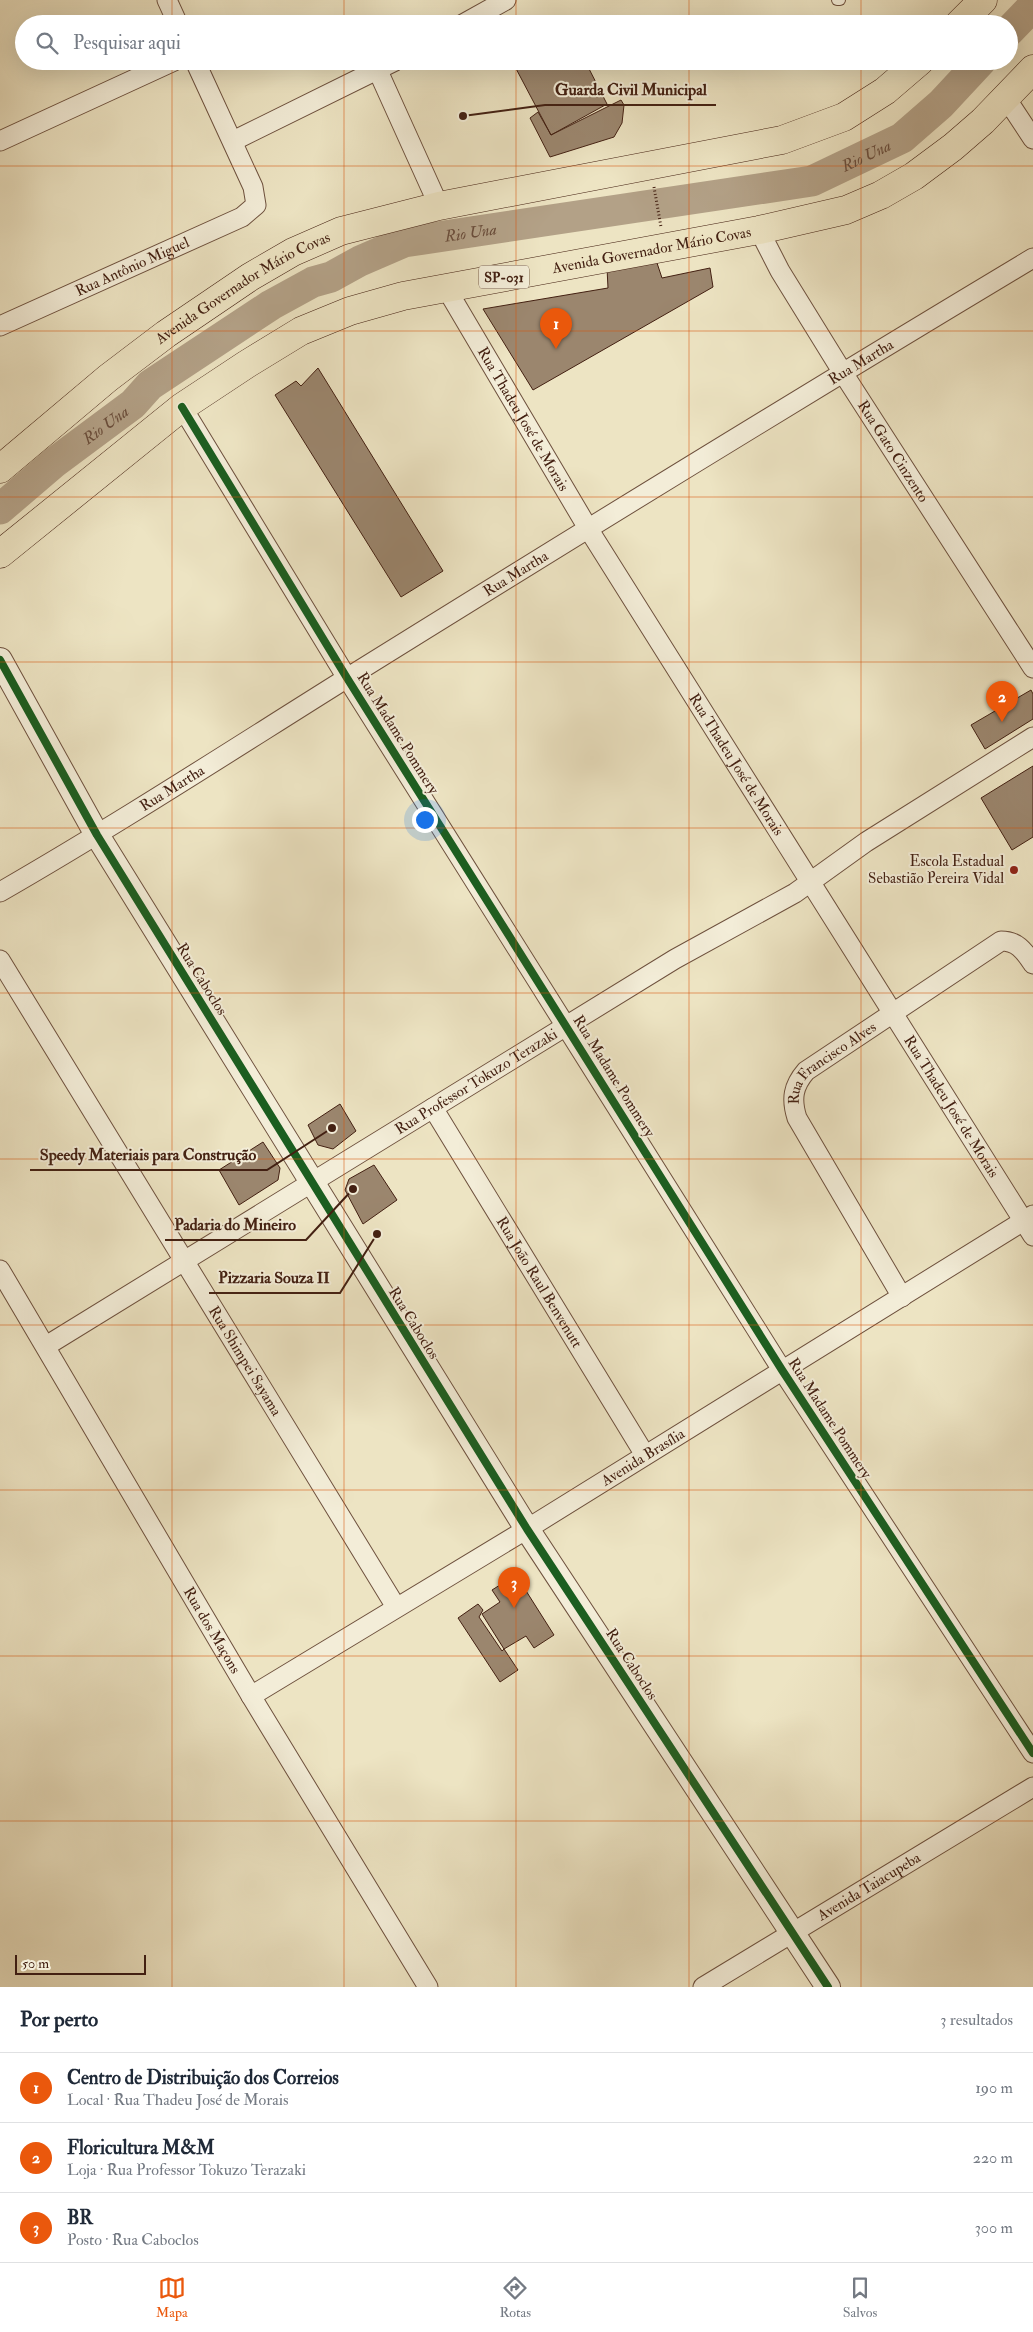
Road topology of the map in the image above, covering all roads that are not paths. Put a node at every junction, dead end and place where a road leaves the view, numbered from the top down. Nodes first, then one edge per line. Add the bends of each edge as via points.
1 (167, 0) edge
2 (506, 0) edge
3 (983, 0) edge
4 (174, 15) edge
5 (479, 15) edge
6 (968, 15) edge
7 (1033, 69) edge
8 (154, 70) edge
9 (199, 70) edge
10 (910, 70) edge
11 (378, 71) joint
12 (1006, 98) junction
13 (1033, 139) edge
14 (0, 141) edge
15 (233, 141) junction
16 (439, 206) junction
17 (759, 230) junction
18 (1033, 258) edge
19 (446, 288) junction
20 (0, 326) edge
21 (843, 372) junction
22 (182, 407) junction
23 (0, 469) edge
24 (589, 530) junction
25 (0, 554) edge
26 (0, 660) edge
27 (1033, 668) edge
28 (347, 678) junction
29 (1033, 737) edge
30 (97, 835) junction
31 (812, 882) junction
32 (0, 892) edge
33 (0, 960) edge
34 (1033, 964) edge
35 (892, 1014) junction
36 (566, 1026) junction
37 (433, 1108) junction
38 (311, 1183) junction
39 (1030, 1224) edge
40 (185, 1260) junction
41 (0, 1270) edge
42 (902, 1297) junction
43 (46, 1346) junction
44 (782, 1370) junction
45 (645, 1455) junction
46 (527, 1529) junction
47 (396, 1607) junction
48 (251, 1696) junction
49 (1033, 1752) edge
50 (1033, 1786) edge
51 (792, 1932) junction
52 (428, 1987) edge
53 (703, 1987) edge
54 (828, 1987) edge

1 - 4 street
2 - 5 street
3 - 6 highway
7 - 12 highway, Avenida Governador Mário Covas / SP-031
8 - 14 street
9 - 15 street
10 - 16 highway, Avenida Governador Mário Covas via 885,91 844,117 782,140
11 - 15 street
11 - 16 street
12 - 13 street
12 - 17 highway, Avenida Governador Mário Covas / SP-031 via 953,147 881,195 846,210
15 - 20 street, Rua Antônio Miguel via 257,198 256,205 242,217
16 - 23 highway, Avenida Governador Mário Covas via 341,231 293,252 250,277 115,373
17 - 19 highway, Avenida Governador Mário Covas / SP-031
17 - 21 street, Rua Gato Cinzento via 780,271
18 - 21 street, Rua Martha
19 - 22 highway, Avenida Governador Mário Covas / SP-031 via 350,311 301,331
19 - 24 street, Rua Thadeu José de Morais
21 - 24 street, Rua Martha
21 - 27 street, Rua Gato Cinzento
22 - 25 highway, Avenida Governador Mário Covas / SP-031
22 - 28 street, Rua Madame Pommery
24 - 28 street, Rua Martha
24 - 31 street, Rua Thadeu José de Morais
26 - 30 street, Rua Caboclos
28 - 30 street, Rua Martha
28 - 36 street, Rua Madame Pommery
29 - 31 street, Rua Professor Tokuzo Terazaki via 866,842
30 - 32 street, Rua Martha
30 - 38 street, Rua Caboclos
31 - 35 street, Rua Thadeu José de Morais
31 - 36 street, Rua Professor Tokuzo Terazaki
33 - 40 street, Rua Shimpei Sayama
34 - 35 street, Rua Francisco Alves via 1016,944 1001,942
35 - 39 street, Rua Thadeu José de Morais
35 - 42 street, Rua Francisco Alves via 806,1071 796,1082 793,1100 796,1118
36 - 37 street, Rua Professor Tokuzo Terazaki
36 - 44 street, Rua Madame Pommery
37 - 38 street, Rua Professor Tokuzo Terazaki
37 - 45 street, Rua João Raul Benvenutt
38 - 40 street, Rua Professor Tokuzo Terazaki
38 - 46 street, Rua Caboclos
39 - 42 street, Avenida Brasília
40 - 43 street, Rua Professor Tokuzo Terazaki
40 - 47 street, Rua Shimpei Sayama
41 - 43 street, Rua dos Maçons
42 - 44 street, Avenida Brasília
43 - 48 street, Rua dos Maçons
44 - 45 street, Avenida Brasília
44 - 49 street, Rua Madame Pommery
45 - 46 street, Avenida Brasília
46 - 47 street, Avenida Brasília
46 - 51 street, Rua Caboclos
47 - 48 street, Avenida Brasília
48 - 52 street, Rua dos Maçons
50 - 51 street, Avenida Taiacupeba
51 - 53 street, Avenida Taiacupeba
51 - 54 street, Rua Caboclos

